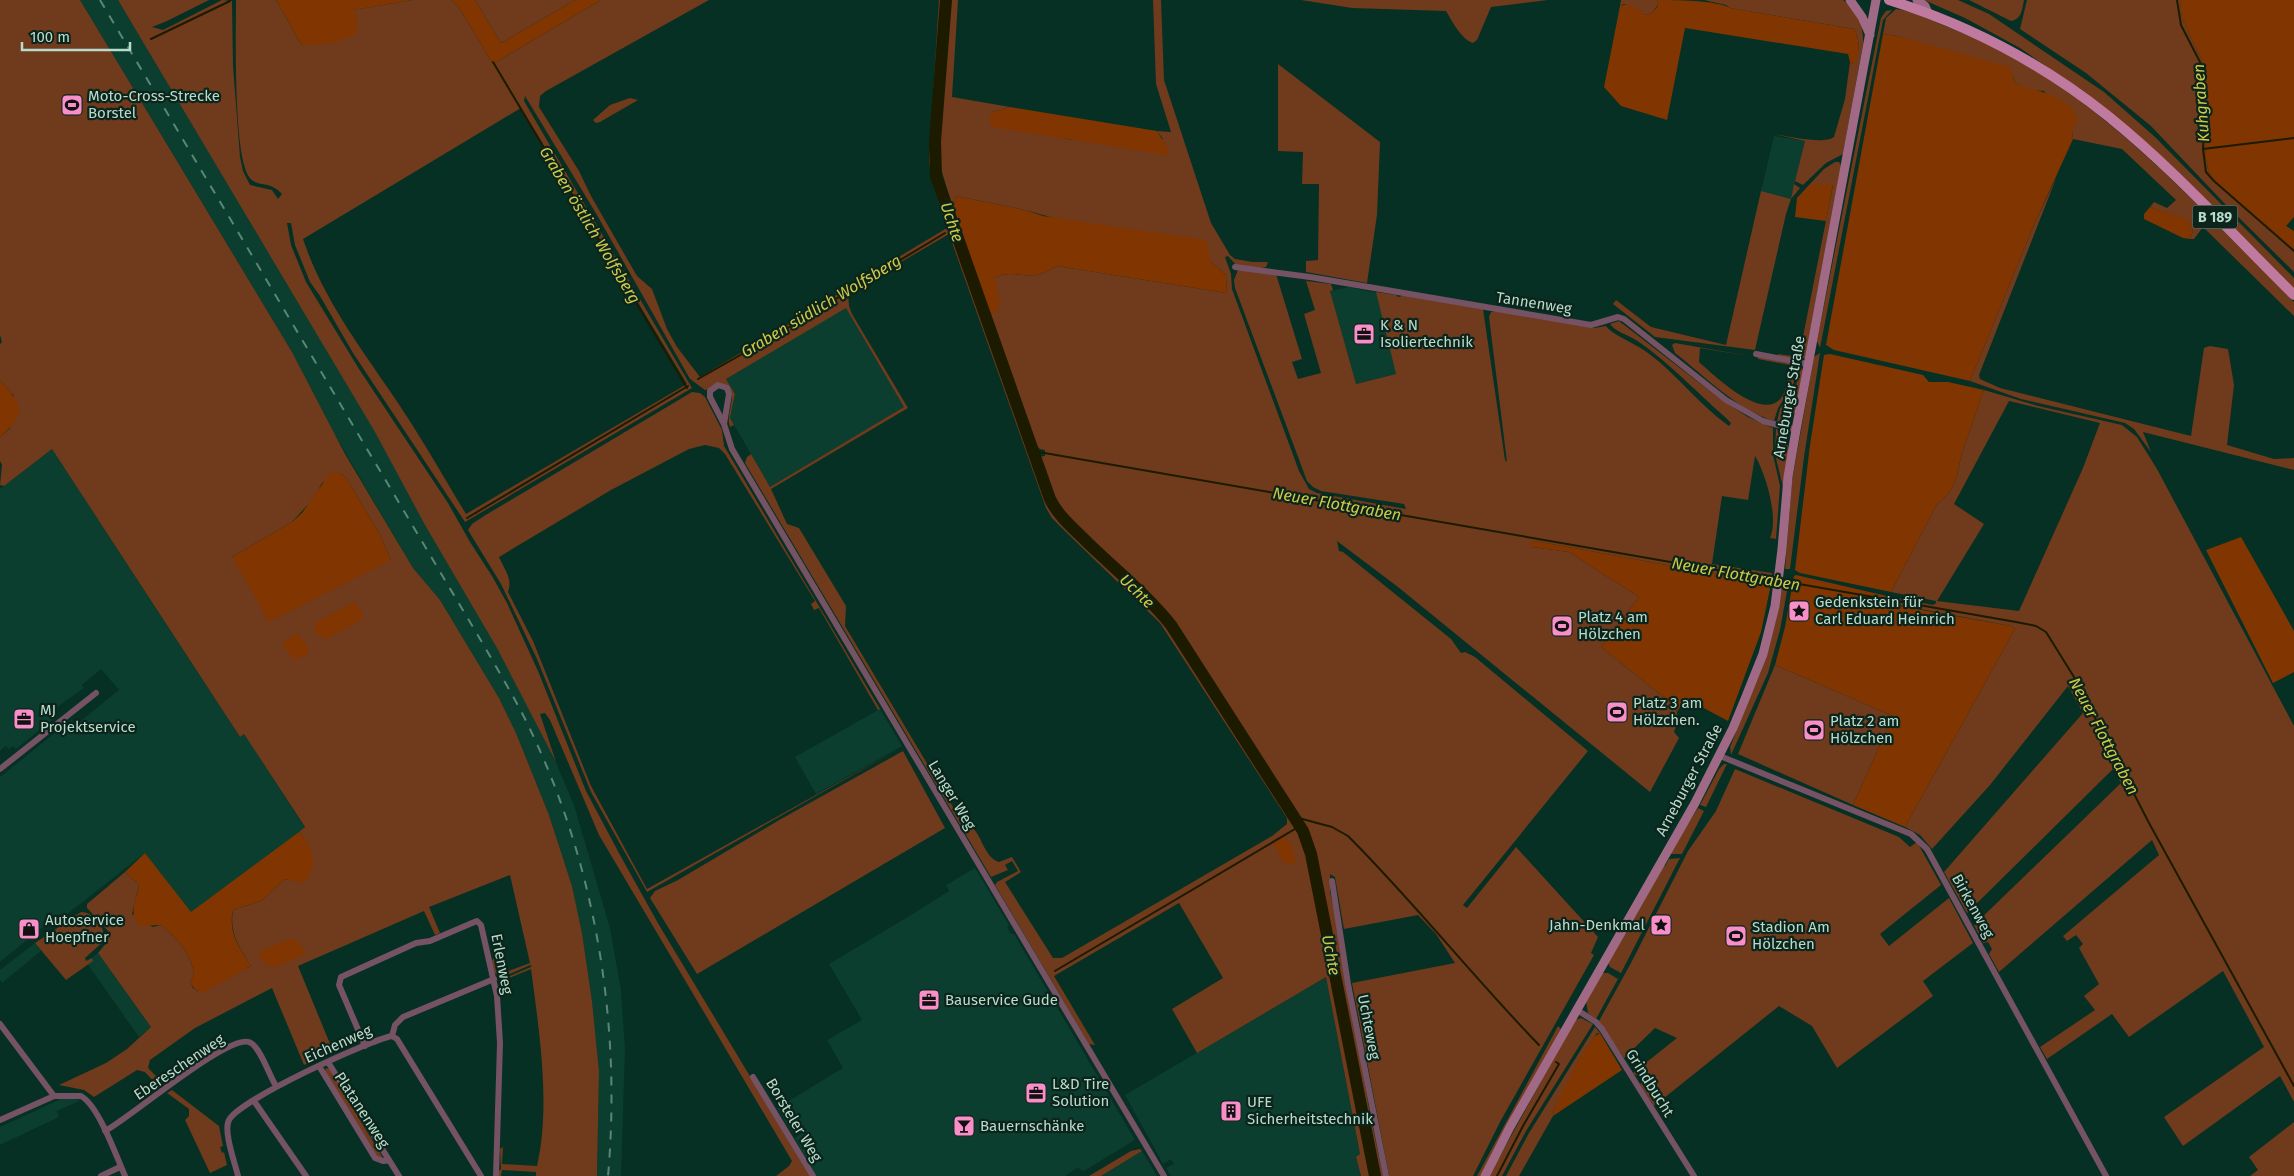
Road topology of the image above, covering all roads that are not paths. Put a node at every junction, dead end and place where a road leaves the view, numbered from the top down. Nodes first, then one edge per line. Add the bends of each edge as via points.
1 (1850, 0) edge
2 (1876, 0) edge
3 (1888, 0) edge
4 (1917, 0) edge
5 (1928, 13) junction
6 (1870, 35) junction
7 (1235, 267) dead end
8 (2294, 295) edge
9 (1756, 354) dead end
10 (1808, 364) junction
11 (724, 424) junction
12 (1796, 430) junction
13 (96, 693) dead end
14 (1720, 756) junction
15 (0, 769) edge
16 (1332, 881) dead end
17 (494, 979) junction
18 (1576, 1010) junction
19 (0, 1024) edge
20 (392, 1036) junction
21 (364, 1046) junction
22 (328, 1062) junction
23 (319, 1066) junction
24 (754, 1077) dead end
25 (276, 1086) junction
26 (54, 1096) junction
27 (254, 1101) junction
28 (0, 1120) edge
29 (105, 1131) junction
30 (389, 1160) junction
31 (120, 1167) junction
32 (101, 1176) edge
33 (125, 1176) edge
34 (238, 1176) edge
35 (306, 1176) edge
36 (399, 1176) edge
37 (481, 1176) edge
38 (496, 1176) edge
39 (813, 1176) edge
40 (1164, 1176) edge
41 (1386, 1176) edge
42 (1485, 1176) edge
43 (1694, 1176) edge
44 (2106, 1176) edge

1 - 6 main road
2 - 6 main road, Arneburger Straße
3 - 5 main road, B 189
4 - 5 main road
5 - 8 main road, B 189 via 1989,39 2040,67 2108,116 2160,162
6 - 10 main road, Arneburger Straße
7 - 12 street, Tannenweg via 1591,325 1618,317 1726,400 1763,421
9 - 10 street
10 - 12 main road, Arneburger Straße
11 - 11 street, Langer Weg via 729,394 727,388 718,384 710,394
11 - 40 street, Langer Weg via 732,449
12 - 14 main road, Arneburger Straße via 1777,591 1760,660
13 - 15 street
14 - 18 main road, Arneburger Straße
14 - 44 street, Birkenweg via 1911,834 1920,841
16 - 41 street, Uchteweg via 1353,1011
17 - 20 street via 403,1017
17 - 21 street, Erlenweg via 481,924 477,921 430,941 416,943 345,975 339,985
17 - 38 street, Erlenweg via 500,1043
18 - 42 main road, Arneburger Straße
18 - 43 street, Grindbucht via 1602,1029
19 - 26 street
20 - 21 street, Eichenweg
20 - 37 street, Eichenweg via 397,1039
21 - 22 street, Eichenweg
22 - 23 street, Eichenweg
22 - 30 street, Platanenweg
23 - 25 street, Eichenweg
23 - 30 street, Platanenweg via 375,1158
24 - 39 street, Borsteler Weg
25 - 27 street, Eichenweg
25 - 29 street, Ebereschenweg via 256,1047 241,1041 208,1058
26 - 28 street
26 - 29 street via 74,1094 86,1099
27 - 34 street, Eichenweg via 231,1117 228,1124
27 - 35 street
29 - 31 street
30 - 36 street, Platanenweg
31 - 32 street
31 - 33 street

